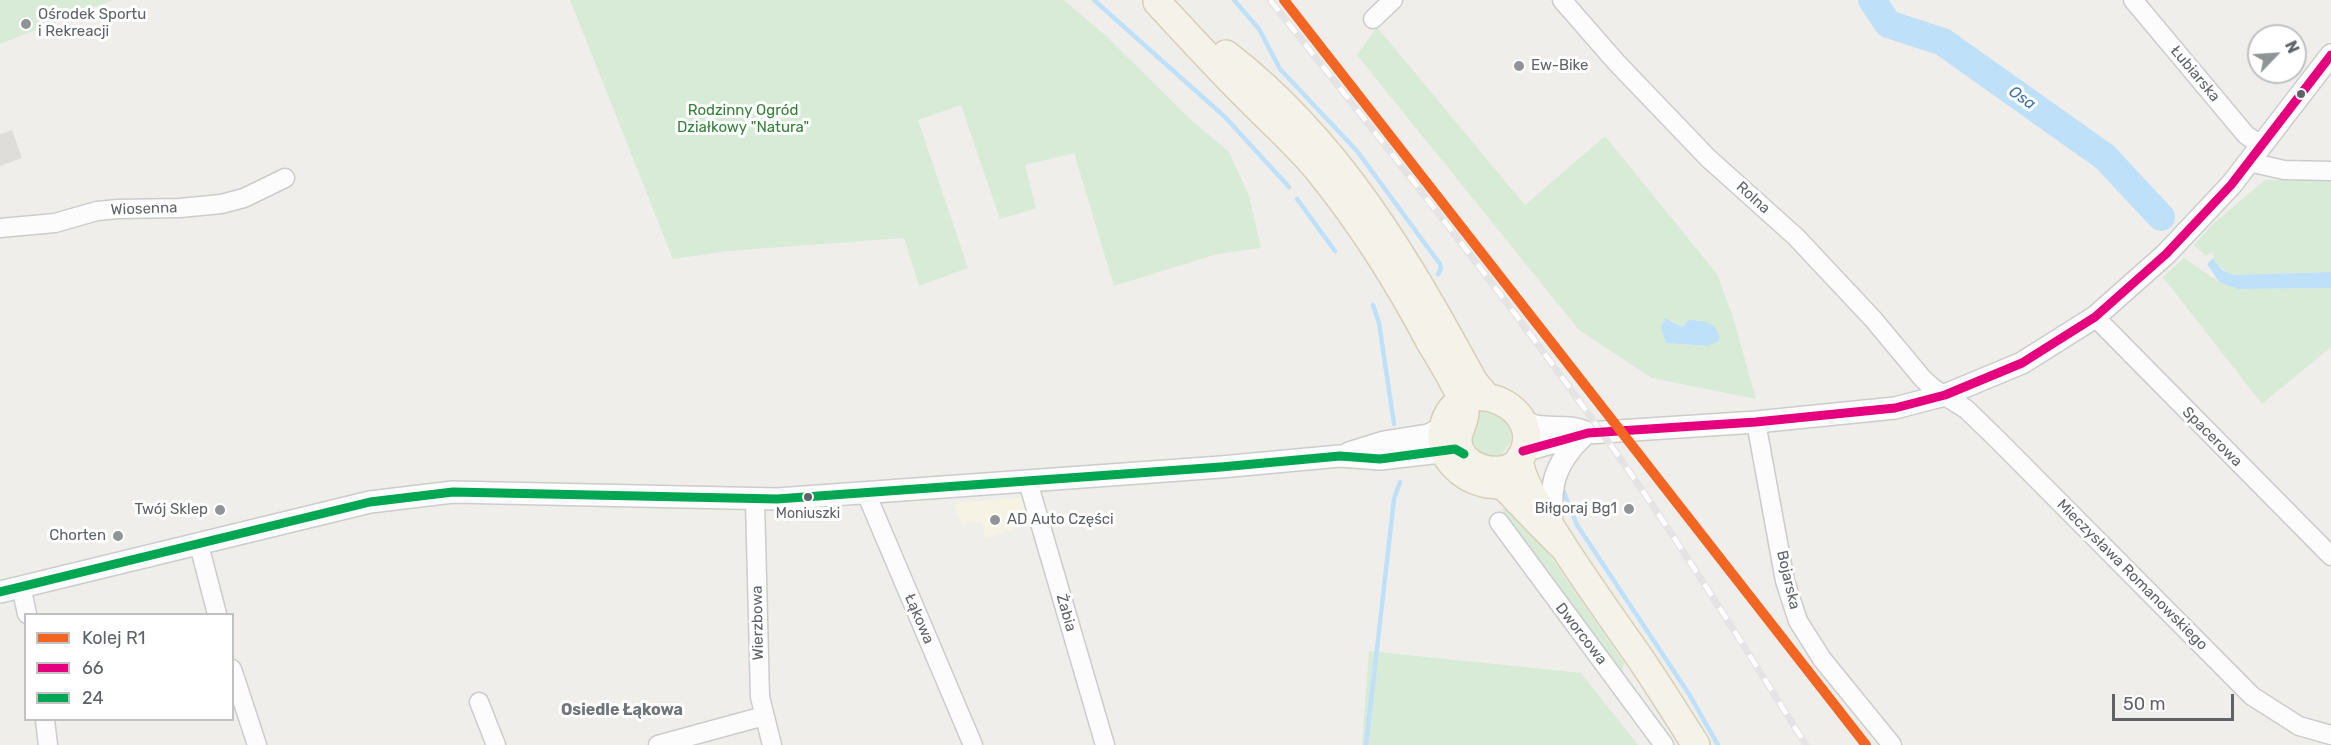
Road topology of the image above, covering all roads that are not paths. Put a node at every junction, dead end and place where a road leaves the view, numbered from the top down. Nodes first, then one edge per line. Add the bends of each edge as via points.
1 (1393, 0) edge
2 (1562, 0) edge
3 (2133, 0) edge
4 (1156, 1) edge
5 (1373, 19) dead end
6 (2331, 55) edge
7 (2255, 153) junction
8 (2331, 171) edge
9 (285, 178) dead end
10 (0, 228) edge
11 (2095, 316) junction
12 (1945, 395) junction
13 (1474, 399) junction
14 (1522, 421) junction
15 (1756, 422) junction
16 (1585, 434) junction
17 (1451, 445) junction
18 (1522, 454) junction
19 (1028, 482) junction
20 (866, 493) junction
21 (755, 500) junction
22 (1498, 522) dead end
23 (1558, 537) junction
24 (199, 545) junction
25 (2331, 556) edge
26 (21, 586) junction
27 (0, 592) edge
28 (27, 613) edge
29 (216, 613) edge
30 (1644, 664) junction
31 (234, 675) edge
32 (1618, 682) junction
33 (479, 702) dead end
34 (764, 716) junction
35 (45, 721) edge
36 (2331, 735) edge
37 (48, 745) edge
38 (257, 745) edge
39 (496, 745) edge
40 (658, 745) edge
41 (772, 745) edge
42 (973, 745) edge
43 (1105, 745) edge
44 (1664, 745) edge
45 (1696, 745) edge
46 (1892, 745) edge

1 - 5 street
2 - 12 street, Rolna via 1702,151 1796,237 1923,379
3 - 7 street, Łubiarska via 2246,135
4 - 13 main road via 1253,76 1329,154 1408,263 1474,382
6 - 7 street
7 - 8 street via 2274,169
7 - 11 street via 2214,205 2166,254
9 - 10 street, Wiosenna via 244,198 220,204 97,211 55,223
11 - 12 street via 2022,363
11 - 25 street, Spacerowa
12 - 15 street via 1885,409
12 - 36 street, Mieczysława Romanowskiego via 1997,439 2252,696 2299,726
13 - 14 main road via 1508,404
13 - 17 main road via 1465,411 1458,441
14 - 16 street via 1573,427
14 - 18 main road
15 - 16 street
15 - 46 street, Bojarska via 1785,581 1798,621 1822,659
16 - 18 street
16 - 23 street via 1561,461 1553,477 1550,491
17 - 18 main road via 1477,466 1494,471 1512,466
17 - 19 street via 1428,435 1372,445 1340,456
17 - 23 main road via 1467,477 1504,487
18 - 23 main road via 1520,468 1524,478
19 - 20 street
19 - 43 street, Żabia
20 - 21 street
20 - 42 street, Łąkowa
21 - 24 street via 491,492 420,494 370,502
21 - 34 street, Wierzbowa
22 - 32 street, Dworcowa
23 - 30 main road
24 - 26 street
24 - 29 street
26 - 27 street
26 - 28 street
30 - 32 street
30 - 45 main road
31 - 38 street
32 - 44 street, Dworcowa
33 - 39 street
34 - 40 street
34 - 41 street, Wierzbowa
35 - 37 street

